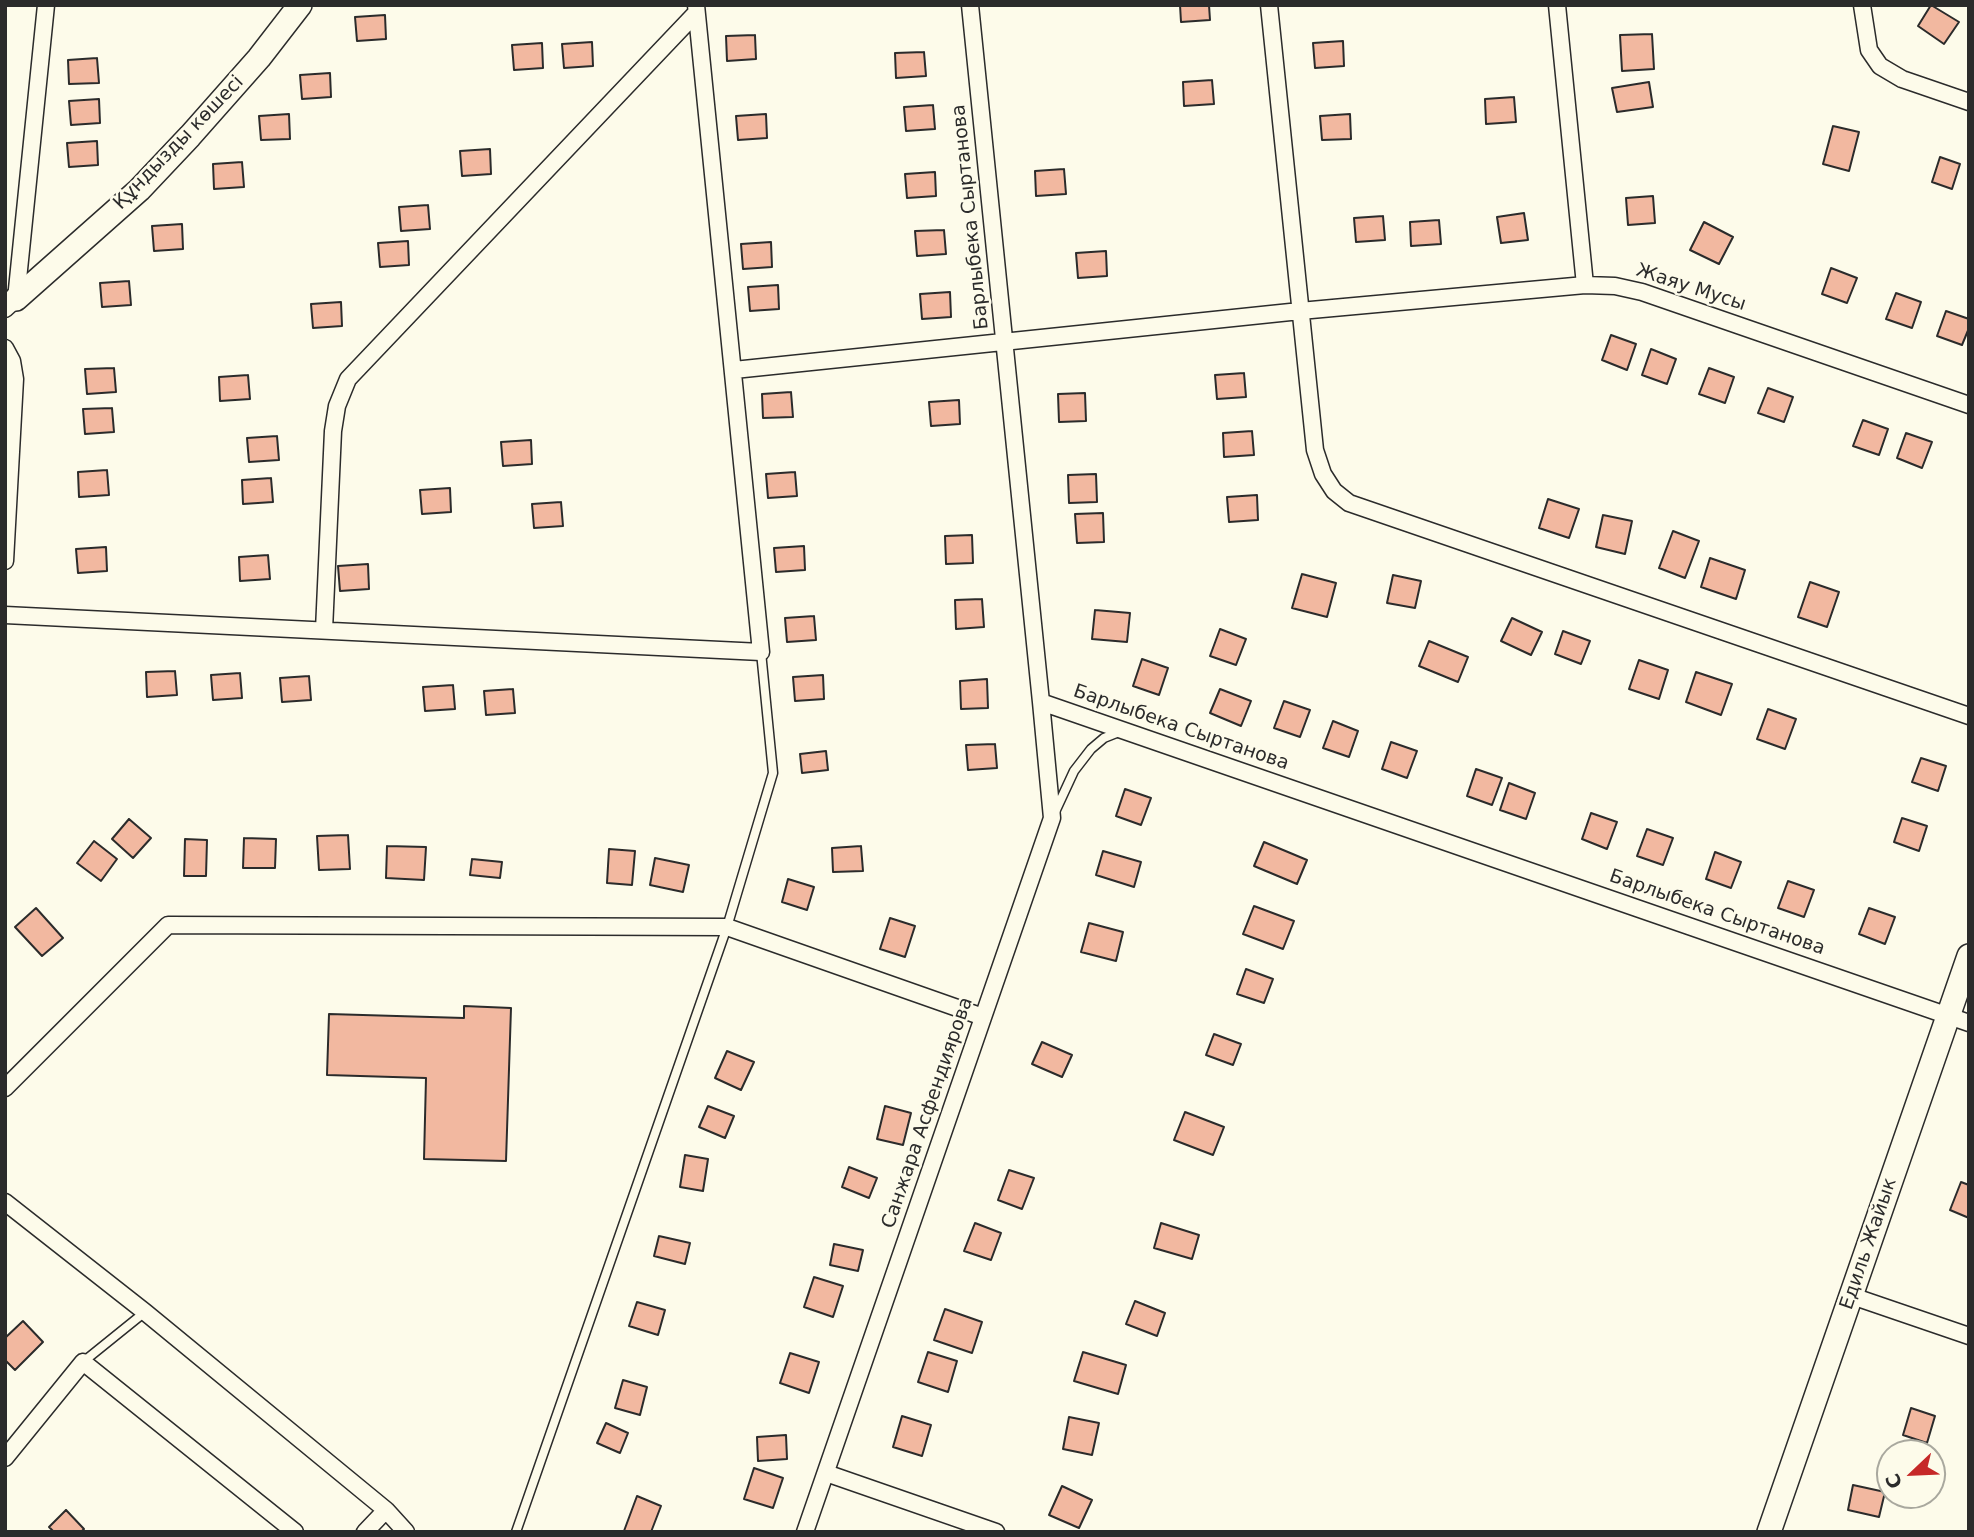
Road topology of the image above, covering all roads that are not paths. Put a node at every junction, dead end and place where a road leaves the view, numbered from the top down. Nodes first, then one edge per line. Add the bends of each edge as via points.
1 (46, 5) edge
2 (300, 5) edge
3 (970, 5) edge
4 (1269, 5) edge
5 (1557, 5) edge
6 (1861, 5) edge
7 (696, 9) edge
8 (1969, 102) edge
9 (1586, 285) junction
10 (11, 304) edge
11 (1300, 311) junction
12 (1005, 342) junction
13 (5, 348) edge
14 (734, 370) junction
15 (1969, 405) edge
16 (5, 561) edge
17 (5, 615) edge
18 (324, 631) junction
19 (761, 652) junction
20 (1041, 702) junction
21 (1969, 716) edge
22 (1122, 730) junction
23 (1052, 818) junction
24 (727, 927) junction
25 (1969, 956) edge
26 (983, 1017) junction
27 (1958, 1019) edge
28 (5, 1088) edge
29 (5, 1202) edge
30 (1852, 1296) junction
31 (145, 1312) junction
32 (1969, 1336) edge
33 (83, 1362) junction
34 (5, 1458) edge
35 (826, 1473) junction
36 (386, 1510) junction
37 (295, 1532) edge
38 (365, 1532) edge
39 (407, 1532) edge
40 (516, 1532) edge
41 (805, 1532) edge
42 (996, 1532) edge
43 (1769, 1532) edge

1 - 10 street
2 - 10 street, Құндызды көшесі via 259,58 139,190
3 - 12 street, Барлыбека Сыртанова
4 - 11 street
5 - 9 street
6 - 8 street via 1869,50 1880,65 1902,79
7 - 14 street
7 - 18 street via 348,379 333,431
9 - 11 street, Жаяу Мусы
9 - 15 street, Жаяу Мусы via 1642,292
11 - 12 street, Жаяу Мусы
11 - 21 street via 1315,450 1323,474 1349,503
12 - 14 street, Жаяу Мусы
12 - 20 street, Барлыбека Сыртанова
13 - 16 street via 15,379
14 - 19 street
17 - 18 street
18 - 19 street
19 - 24 lane via 773,773
20 - 22 street, Барлыбека Сыртанова
20 - 23 street, Санжара Асфендиярова
22 - 23 lane via 1091,749 1074,771
22 - 27 street, Барлыбека Сыртанова
23 - 26 street, Санжара Асфендиярова
24 - 26 street
24 - 28 street via 168,926
24 - 40 lane
25 - 27 street, Едиль Жайык
26 - 35 street, Санжара Асфендиярова
27 - 30 street, Едиль Жайык
29 - 31 street
30 - 32 street
30 - 43 street, Едиль Жайык
31 - 33 lane
31 - 36 street
33 - 34 street
33 - 37 street
35 - 41 street, Санжара Асфендиярова
35 - 42 street
36 - 38 street
36 - 39 street

